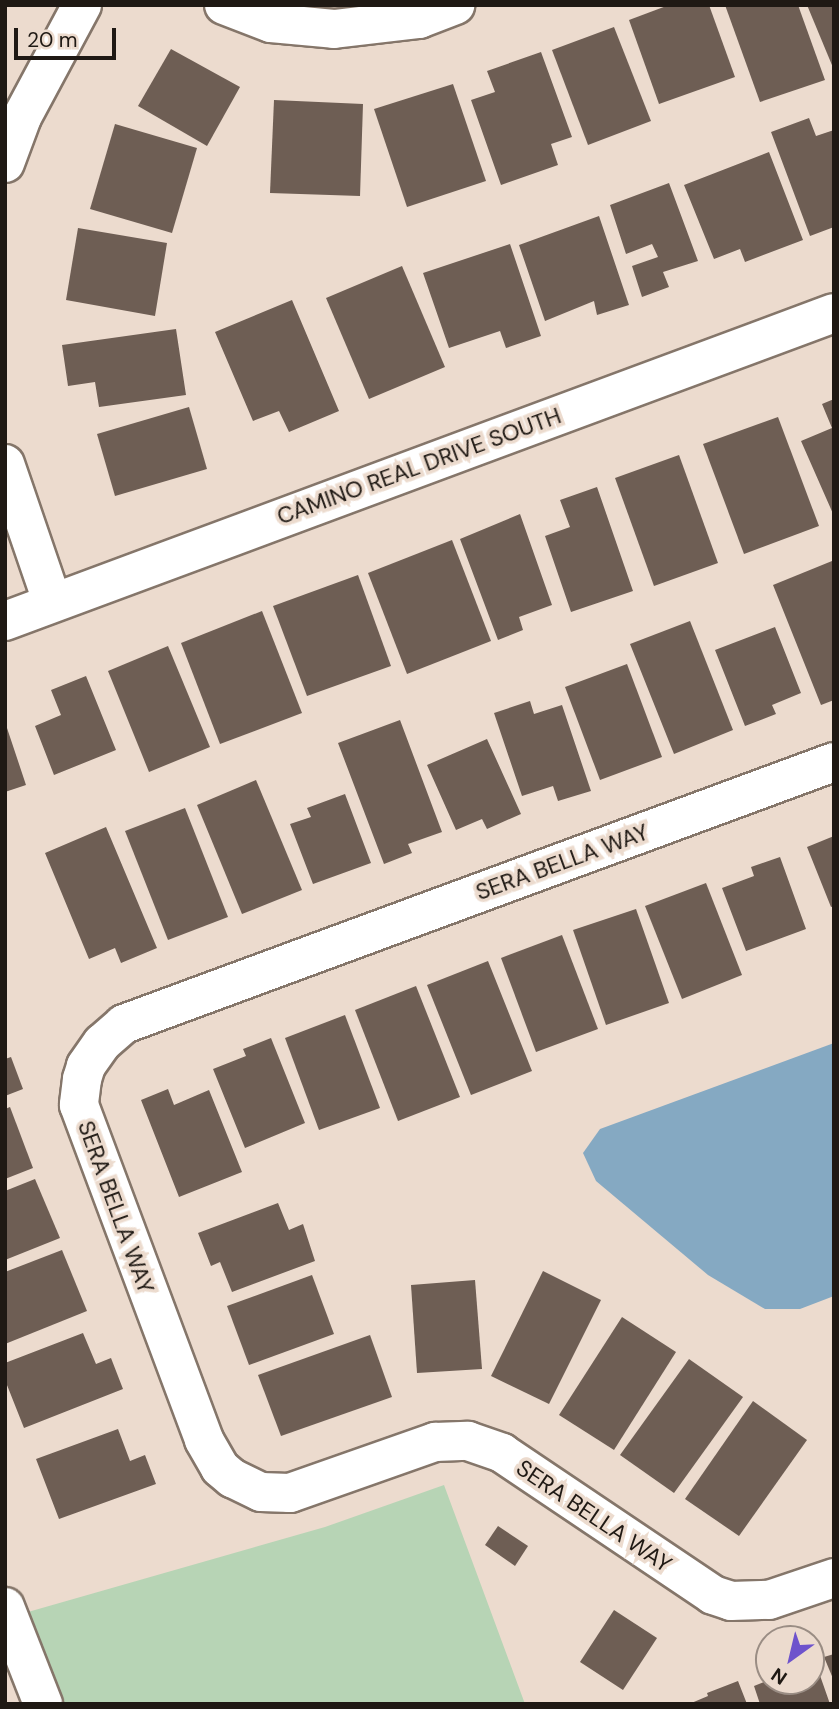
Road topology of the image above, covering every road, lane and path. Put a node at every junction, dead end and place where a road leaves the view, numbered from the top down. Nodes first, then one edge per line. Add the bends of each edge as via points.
1 (82, 5) edge
2 (223, 5) edge
3 (455, 5) edge
4 (5, 163) edge
5 (834, 313) edge
6 (5, 464) edge
7 (52, 601) junction
8 (5, 621) edge
9 (834, 762) edge
10 (834, 1578) edge
11 (5, 1607) edge
12 (43, 1704) edge

1 - 4 street via 22,117
2 - 3 street via 271,23 334,29 419,19
5 - 7 street, CAMINO REAL DRIVE SOUTH
6 - 7 street
7 - 8 street, CAMINO REAL DRIVE SOUTH
9 - 10 street, SERA BELLA WAY via 124,1024 102,1043 86,1066 79,1105 204,1440 220,1468 232,1478 261,1492 290,1493 435,1441 468,1441 502,1453 713,1595 731,1601 769,1600
11 - 12 street

